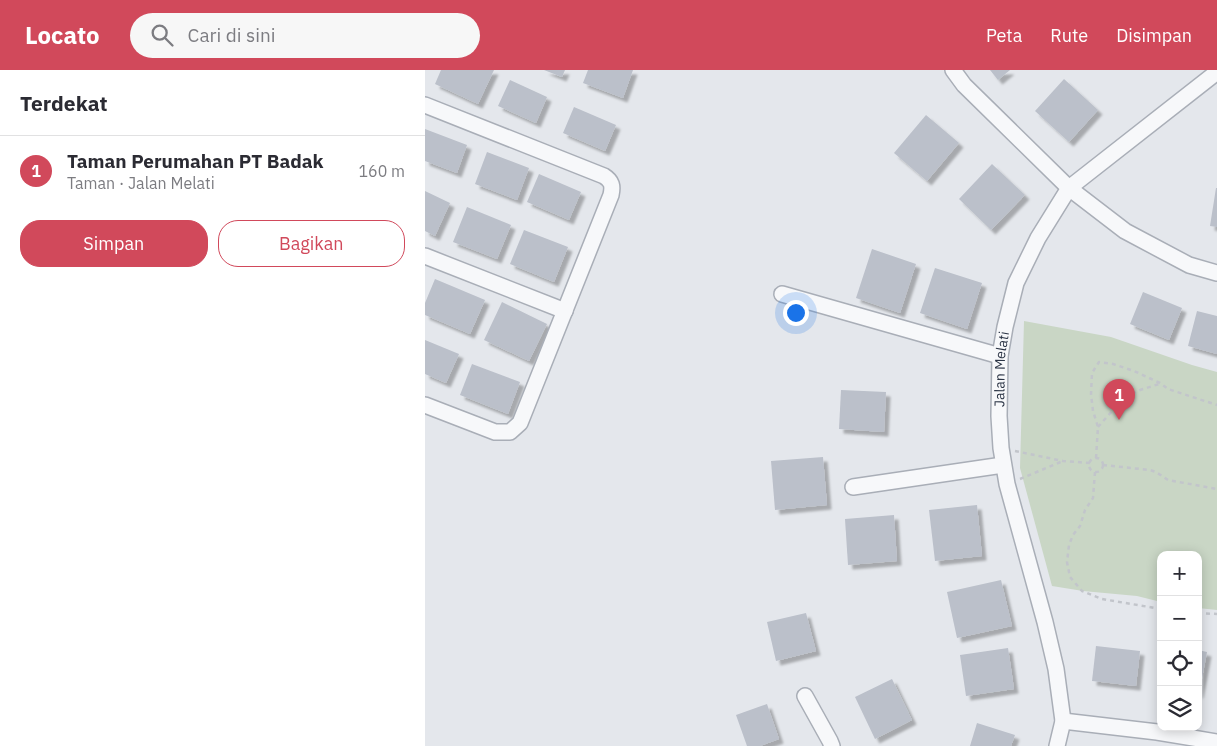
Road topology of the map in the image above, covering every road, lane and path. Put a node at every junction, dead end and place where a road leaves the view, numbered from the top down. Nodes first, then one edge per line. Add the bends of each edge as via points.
1 (953, 70) edge
2 (1217, 72) edge
3 (425, 105) edge
4 (1069, 188) junction
5 (425, 256) edge
6 (1217, 273) edge
7 (782, 294) dead end
8 (565, 311) junction
9 (1000, 356) junction
10 (1160, 383) junction
11 (425, 405) edge
12 (1217, 405) edge
13 (1098, 427) junction
14 (1001, 448) junction
15 (1096, 458) junction
16 (1063, 461) junction
17 (1090, 464) junction
18 (1003, 465) junction
19 (1103, 465) junction
20 (1095, 472) junction
21 (1007, 484) junction
22 (853, 487) dead end
23 (1217, 488) edge
24 (1157, 608) edge
25 (1202, 613) edge
26 (1217, 614) edge
27 (805, 696) dead end
28 (1063, 721) junction
29 (1217, 742) edge
30 (832, 746) edge
31 (1057, 746) edge

1 - 4 street via 964,85
2 - 4 street, Jalan Melati
3 - 8 street via 604,176 612,183 611,195
4 - 6 street via 1125,231 1189,265
4 - 9 street, Jalan Melati via 1038,238 1016,283
5 - 8 street
7 - 9 street
8 - 11 street via 520,423 510,432 495,432
9 - 14 street, Jalan Melati
10 - 12 path via 1168,389
10 - 13 path via 1121,401
10 - 13 path via 1113,364 1099,362 1092,373 1091,394
13 - 15 path
14 - 16 path
14 - 18 street, Jalan Melati
15 - 17 path
15 - 19 path
16 - 17 path
16 - 21 path
17 - 20 path
18 - 21 street, Jalan Melati
18 - 22 street
19 - 20 path
19 - 23 path via 1150,470 1166,480
20 - 24 path via 1093,498 1069,545 1067,562 1070,577 1082,591 1102,599
21 - 28 street, Jalan Melati via 1045,622
25 - 26 path
27 - 30 street
28 - 29 street
28 - 31 street, Jalan Melati

